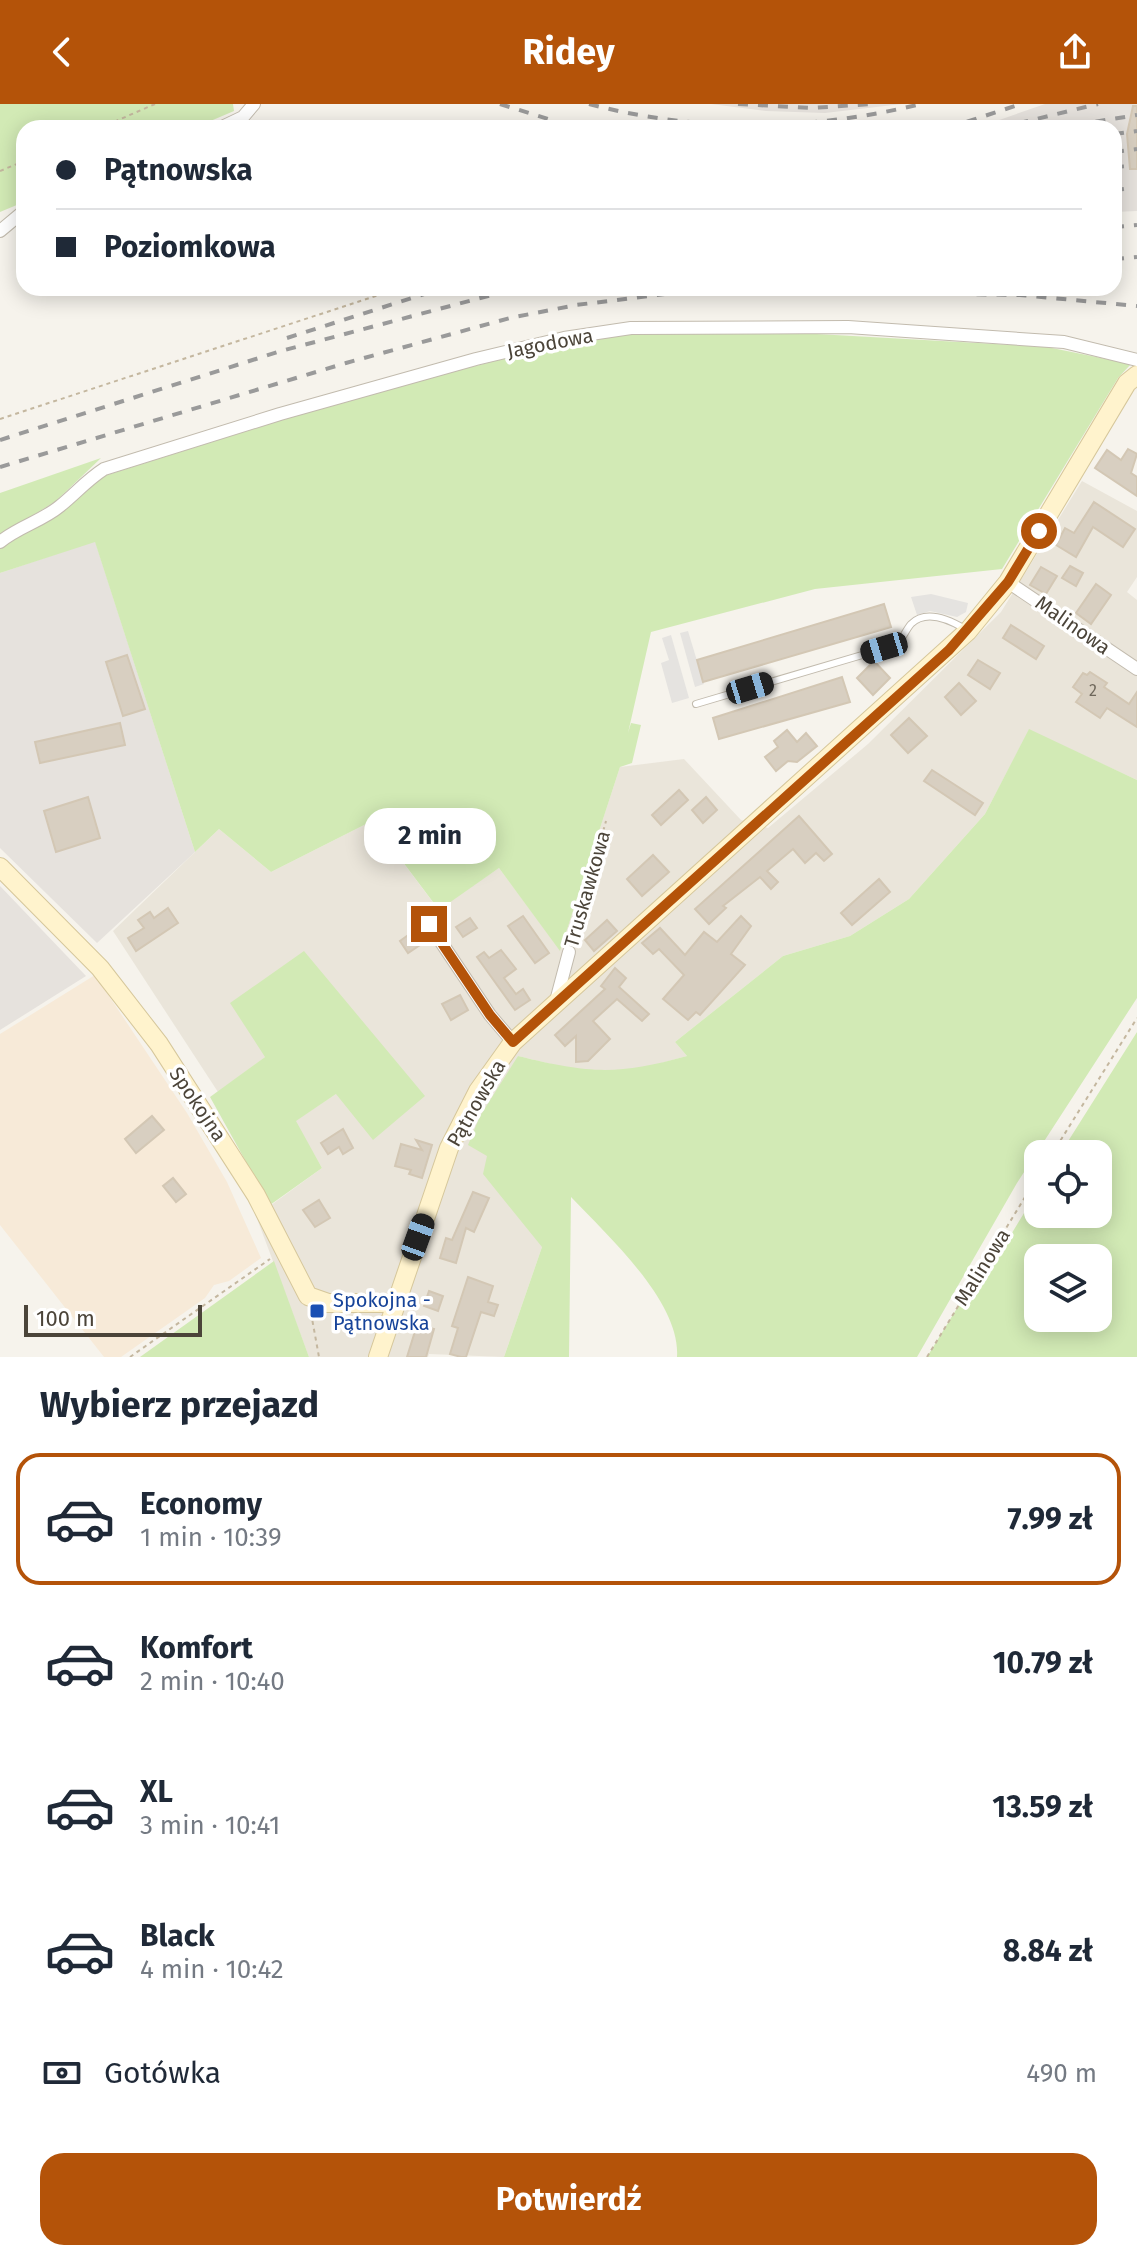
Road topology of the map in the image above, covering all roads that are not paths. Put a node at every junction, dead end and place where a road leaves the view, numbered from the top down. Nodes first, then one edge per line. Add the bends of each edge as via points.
1 (254, 104) edge
2 (237, 120) edge
3 (16, 218) edge
4 (0, 231) edge
5 (1137, 360) edge
6 (1137, 375) edge
7 (0, 542) edge
8 (1008, 582) junction
9 (968, 631) junction
10 (1137, 669) edge
11 (696, 704) dead end
12 (0, 867) edge
13 (429, 924) dead end
14 (569, 952) road end
15 (555, 1004) junction
16 (513, 1042) junction
17 (394, 1303) junction
18 (378, 1357) edge

1 - 2 street
3 - 4 street
5 - 7 street, Jagodowa via 1064,342 848,327 631,328 564,338 370,388 104,469 58,508
6 - 8 street, Pątnowska via 1127,383
8 - 9 street, Pątnowska
8 - 10 street, Malinowa
9 - 11 lane via 951,621 925,617 913,621 896,645
9 - 15 street, Pątnowska
12 - 17 street, Spokojna via 100,968 159,1044 227,1146 308,1296 328,1303
13 - 16 street
14 - 15 street, Truskawkowa
15 - 16 street, Pątnowska
16 - 17 street, Pątnowska via 478,1091 449,1148
17 - 18 street, Pątnowska

